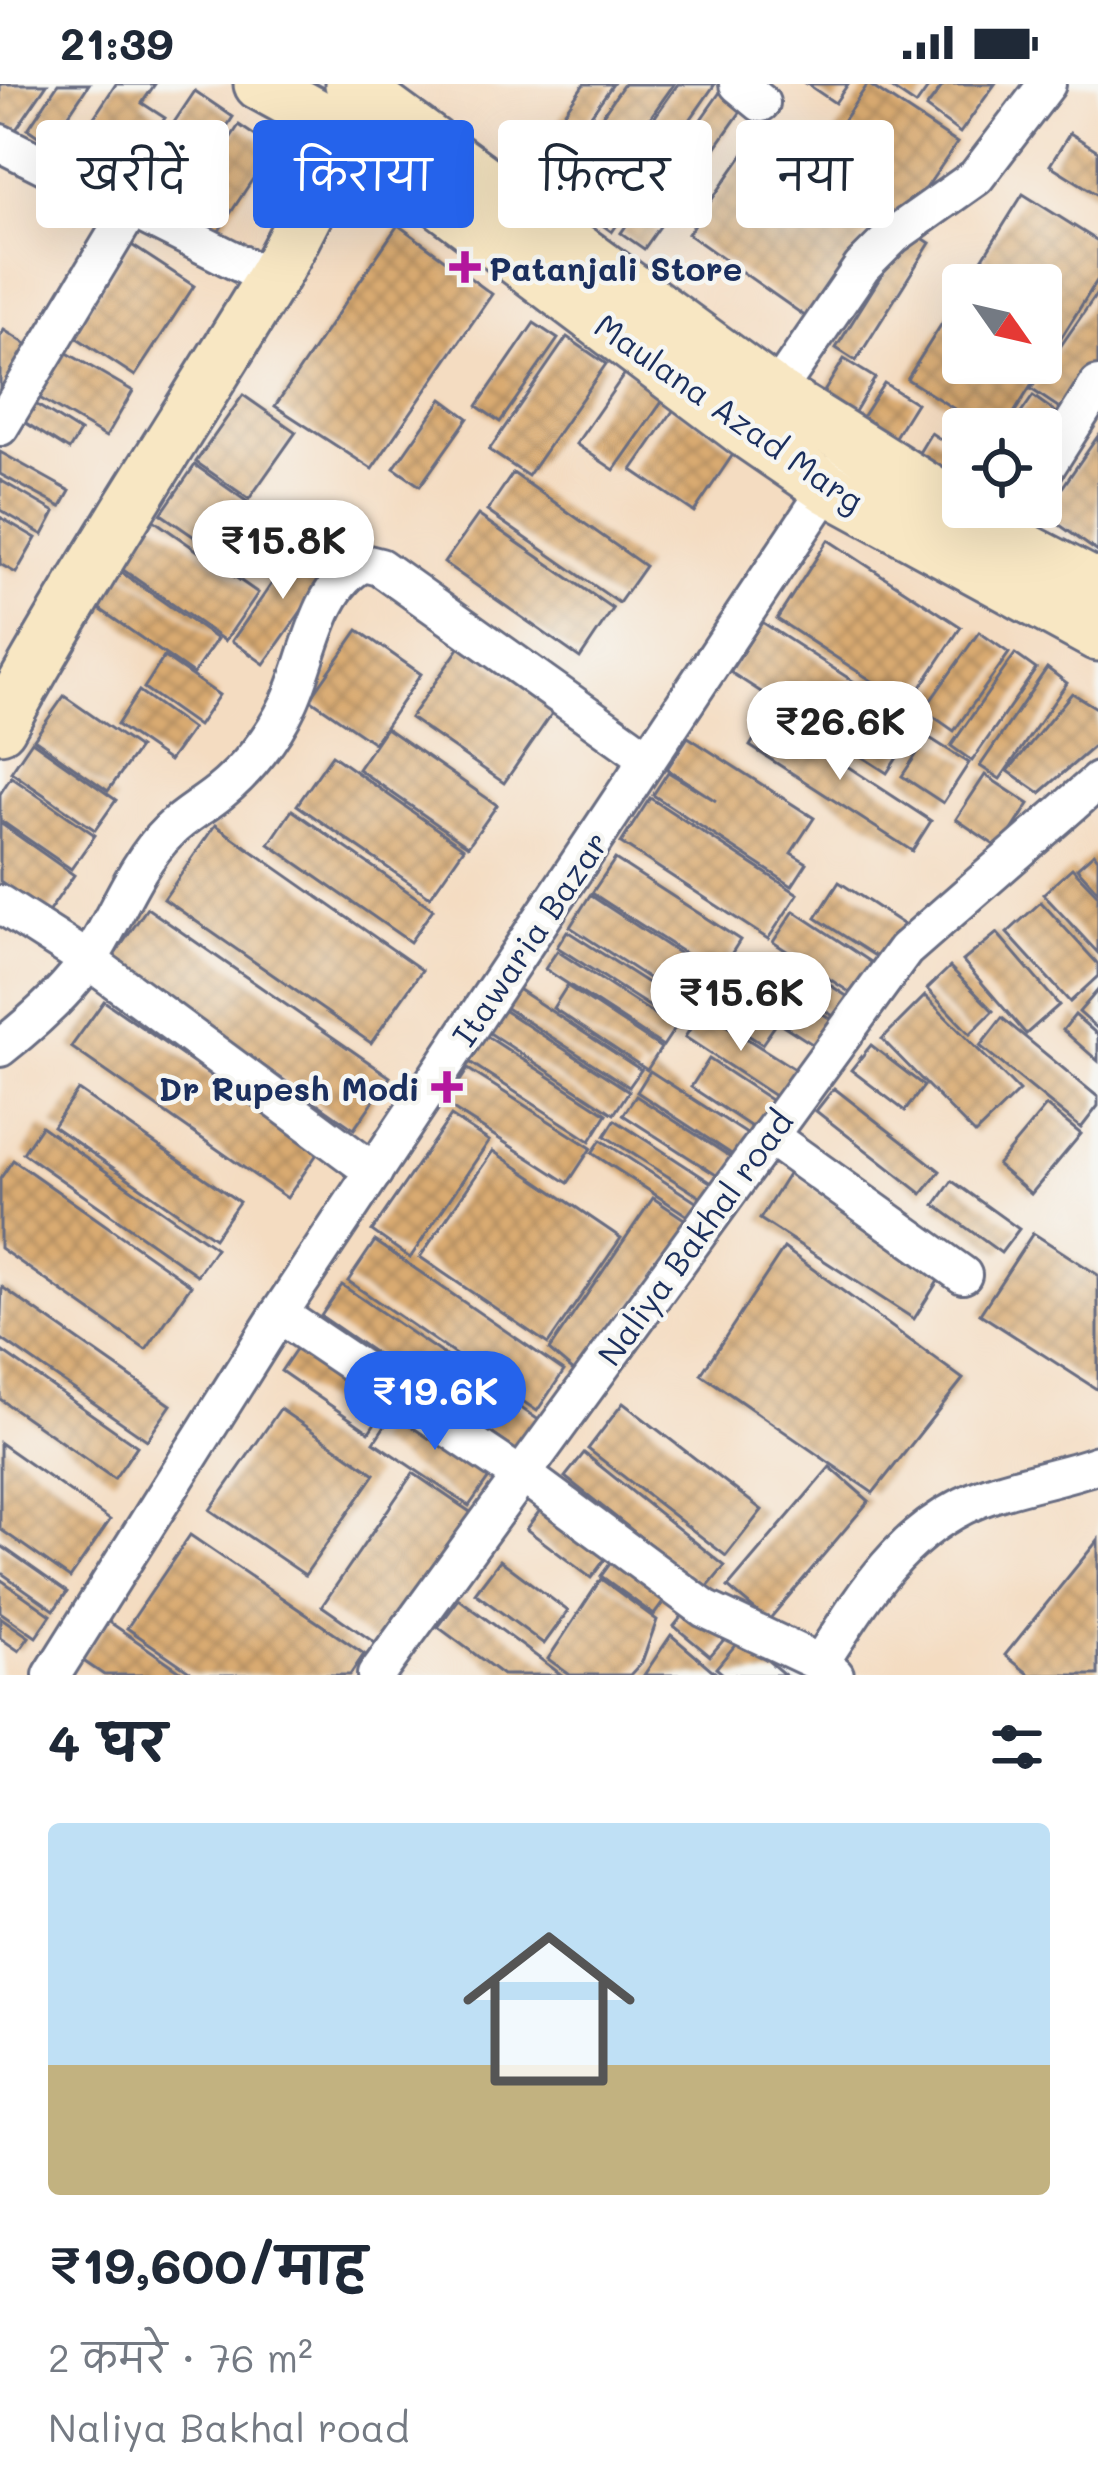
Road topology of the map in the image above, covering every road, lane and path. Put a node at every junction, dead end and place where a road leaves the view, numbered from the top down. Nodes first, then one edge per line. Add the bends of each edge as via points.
1 (260, 84) edge
2 (1047, 84) edge
3 (364, 100) edge
4 (0, 142) edge
5 (36, 160) edge
6 (120, 228) edge
7 (169, 228) edge
8 (271, 279) junction
9 (1098, 385) edge
10 (761, 414) junction
11 (0, 427) edge
12 (1062, 442) edge
13 (841, 468) junction
14 (942, 500) edge
15 (1024, 528) edge
16 (1098, 587) edge
17 (1098, 634) edge
18 (0, 727) edge
19 (648, 758) junction
20 (1098, 781) edge
21 (0, 904) edge
22 (88, 960) junction
23 (0, 1048) edge
24 (769, 1136) junction
25 (374, 1172) junction
26 (963, 1275) dead end
27 (279, 1314) junction
28 (1098, 1464) edge
29 (521, 1475) junction
30 (827, 1669) edge
31 (52, 1675) edge
32 (376, 1675) edge

1 - 3 street, Maulana Azad Marg
2 - 10 street via 976,177 862,267
3 - 8 street
3 - 10 street, Maulana Azad Marg
4 - 5 street
6 - 11 street
7 - 8 street
8 - 18 street
9 - 12 street
10 - 13 street, Maulana Azad Marg
13 - 14 street, Maulana Azad Marg
13 - 17 street, Maulana Azad Marg
13 - 19 street, Itawaria Bazar
15 - 16 street, Maulana Azad Marg
19 - 22 street via 364,563 333,591 273,730 222,790 168,832
19 - 25 street, Itawaria Bazar
20 - 24 street, Naliya Bakhal road via 905,950
21 - 22 street
22 - 23 street
22 - 25 street
24 - 26 street
24 - 29 street, Naliya Bakhal road
25 - 27 street, Itawaria Bazar
27 - 29 street
27 - 31 street, Itawaria Bazar
28 - 30 street via 1003,1491 935,1526 880,1570
29 - 30 street via 705,1609
29 - 32 street, Naliya Bakhal road

